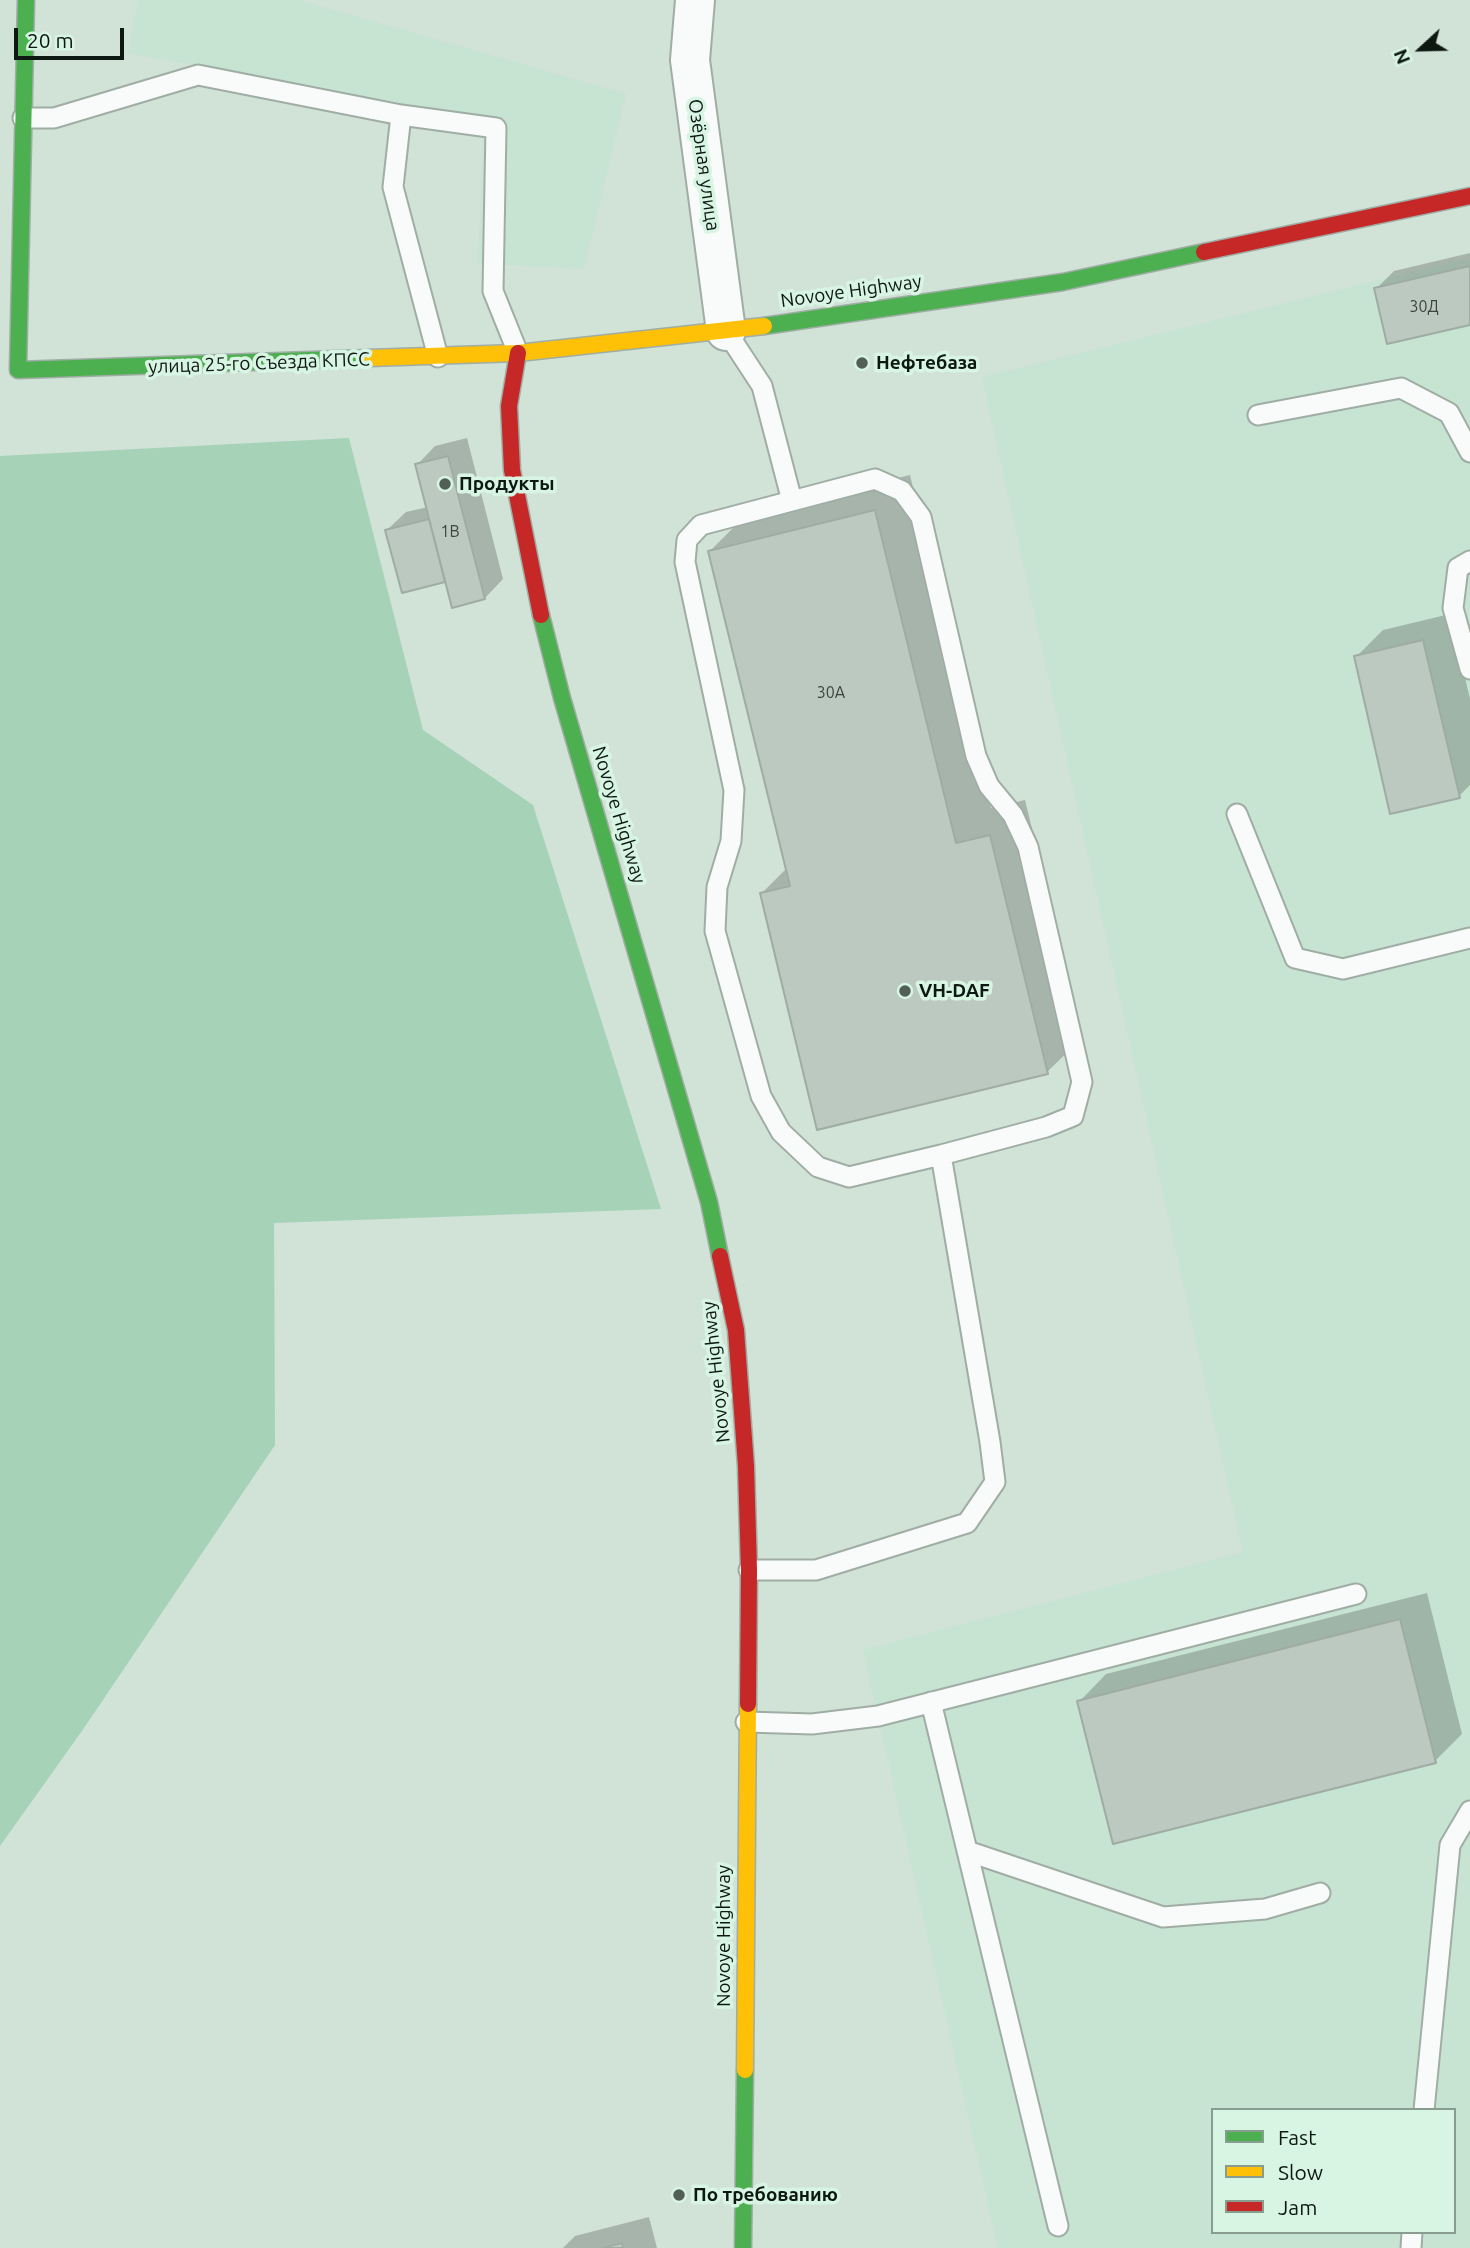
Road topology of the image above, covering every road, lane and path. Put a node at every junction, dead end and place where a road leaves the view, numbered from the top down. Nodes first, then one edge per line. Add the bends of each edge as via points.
1 (26, 0) edge
2 (695, 0) edge
3 (401, 115) junction
4 (23, 118) junction
5 (1470, 196) edge
6 (726, 331) junction
7 (518, 353) junction
8 (438, 357) junction
9 (9, 372) edge
10 (1258, 415) dead end
11 (1470, 452) edge
12 (792, 501) junction
13 (1470, 561) edge
14 (1470, 669) edge
15 (1237, 814) dead end
16 (1470, 938) edge
17 (941, 1155) junction
18 (749, 1570) junction
19 (1356, 1594) dead end
20 (931, 1702) junction
21 (746, 1722) junction
22 (1470, 1811) edge
23 (967, 1851) junction
24 (1320, 1893) dead end
25 (1424, 2108) edge
26 (1058, 2226) dead end
27 (743, 2248) edge

1 - 4 main road
2 - 6 street, Озёрная улица via 690,60
3 - 4 lane via 198,75 54,118
3 - 7 lane via 496,128 493,291
3 - 8 lane via 393,187
4 - 9 main road
5 - 6 main road, Novoye Highway via 1063,282
6 - 7 main road, Novoye Highway
6 - 12 lane via 762,386
7 - 8 main road, улица 25-го Съезда КПСС
7 - 18 main road, Novoye Highway via 509,406 512,470 533,582 562,698 709,1202 736,1330
8 - 9 main road, улица 25-го Съезда КПСС
10 - 11 lane via 1401,387 1449,413
12 - 17 lane via 701,525 687,540 685,562 734,790 731,841 717,887 715,931 761,1097 781,1132 818,1167 849,1177
12 - 17 lane via 875,479 902,491 921,517 976,756 989,786 1013,815 1028,847 1082,1082 1073,1116
13 - 14 lane via 1458,568 1453,608
15 - 16 lane via 1295,958 1343,969
17 - 18 lane via 995,1482 967,1522 816,1570
18 - 21 main road, Novoye Highway
19 - 20 lane
20 - 21 lane via 878,1716 812,1724
20 - 23 lane
21 - 27 main road, Novoye Highway
22 - 25 lane via 1450,1845
23 - 24 lane via 1163,1917 1265,1909
23 - 26 lane

